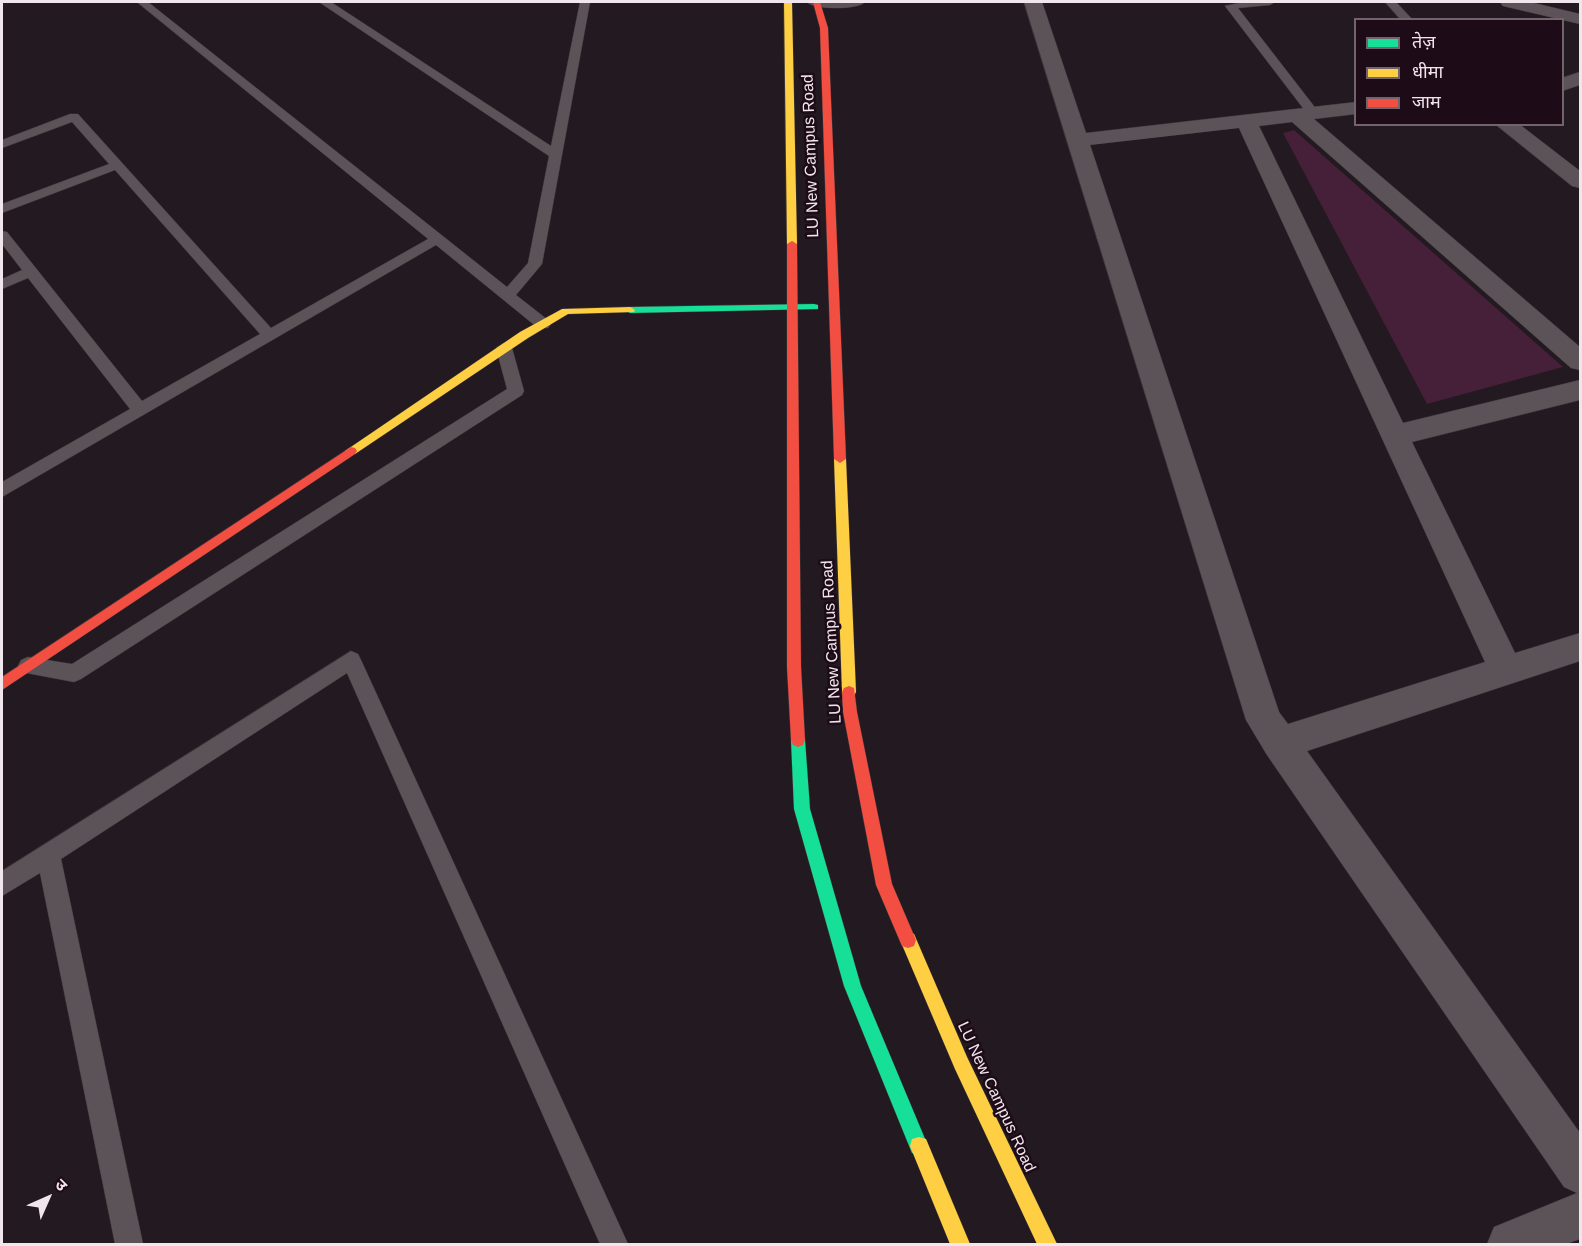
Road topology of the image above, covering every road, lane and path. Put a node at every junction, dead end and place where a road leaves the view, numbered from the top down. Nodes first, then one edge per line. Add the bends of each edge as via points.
1 (344, 2) edge
2 (585, 2) edge
3 (788, 2) edge
4 (816, 2) edge
5 (856, 2) edge
6 (1033, 2) edge
7 (1270, 2) edge
8 (1390, 2) edge
9 (1509, 2) edge
10 (148, 3) edge
11 (328, 4) edge
12 (1406, 18) edge
13 (1581, 19) edge
14 (1354, 108) edge
15 (1305, 114) junction
16 (1246, 121) junction
17 (1508, 126) edge
18 (1078, 140) junction
19 (2, 143) edge
20 (556, 155) junction
21 (117, 165) junction
22 (1581, 181) edge
23 (2, 209) edge
24 (2, 235) edge
25 (437, 238) junction
26 (30, 272) junction
27 (2, 284) edge
28 (508, 295) junction
29 (833, 306) junction
30 (793, 307) junction
31 (543, 324) junction
32 (269, 335) junction
33 (504, 348) junction
34 (1581, 361) edge
35 (1581, 390) edge
36 (140, 410) junction
37 (1395, 436) junction
38 (2, 490) edge
39 (1581, 647) edge
40 (28, 666) junction
41 (1506, 670) junction
42 (2, 684) edge
43 (1281, 743) junction
44 (48, 854) junction
45 (2, 884) edge
46 (1581, 1171) edge
47 (1581, 1215) edge
48 (956, 1235) edge
49 (129, 1245) edge
50 (614, 1245) edge
51 (930, 1245) edge
52 (1047, 1245) edge
53 (1511, 1245) edge

1 - 11 lane
2 - 20 lane
3 - 30 street, LU New Campus Road
4 - 5 street
4 - 29 street, LU New Campus Road via 824,28
6 - 18 street
7 - 15 lane via 1230,6
8 - 12 lane
9 - 13 street
10 - 25 lane
11 - 20 lane
14 - 15 street
15 - 16 street
15 - 34 street
16 - 18 street
16 - 37 street
17 - 22 street
18 - 43 street via 1264,720
19 - 21 lane via 74,117
20 - 28 lane via 535,264
21 - 23 lane
21 - 32 lane
24 - 26 lane
25 - 28 lane
25 - 32 lane
26 - 27 lane
26 - 36 lane
28 - 31 lane
29 - 30 street
29 - 52 street, LU New Campus Road via 850,712 884,885 961,1063
30 - 31 street via 566,311
30 - 48 street, LU New Campus Road via 794,667 802,809 853,986
31 - 33 street
32 - 36 lane
33 - 40 street
33 - 40 lane via 516,391 74,673
35 - 37 street
36 - 38 lane
37 - 41 street
39 - 41 street
40 - 42 street
41 - 43 street
43 - 46 street
44 - 45 lane
44 - 49 lane
44 - 50 lane via 351,660
47 - 53 street
48 - 51 lane

